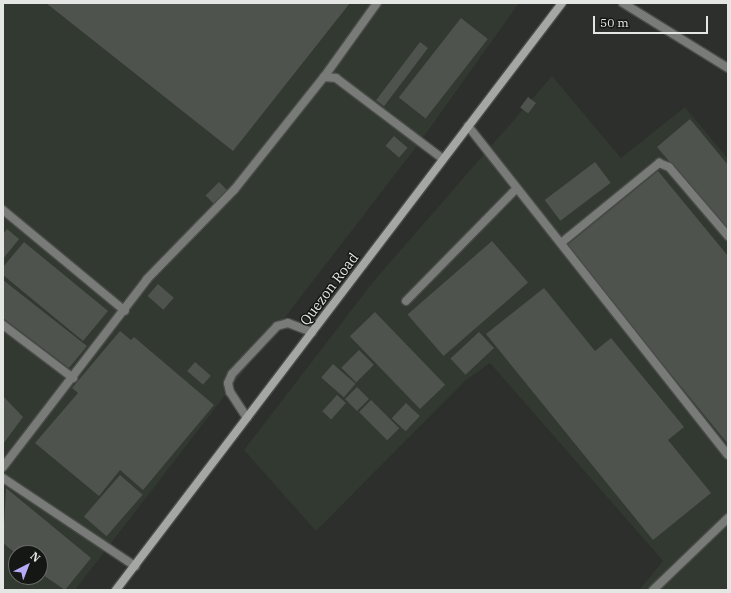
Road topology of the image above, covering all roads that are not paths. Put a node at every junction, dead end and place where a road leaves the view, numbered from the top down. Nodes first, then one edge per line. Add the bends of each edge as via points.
1 (377, 3) edge
2 (562, 3) edge
3 (623, 3) edge
4 (728, 68) edge
5 (324, 77) junction
6 (468, 126) junction
7 (443, 159) junction
8 (518, 188) junction
9 (3, 210) edge
10 (728, 236) edge
11 (561, 243) junction
12 (406, 301) dead end
13 (124, 311) junction
14 (3, 325) edge
15 (312, 332) junction
16 (73, 378) junction
17 (247, 418) junction
18 (728, 455) edge
19 (3, 467) edge
20 (3, 478) edge
21 (728, 518) edge
22 (135, 566) junction
23 (116, 590) edge
24 (653, 590) edge

1 - 5 lane
2 - 6 main road, Quezon Road
3 - 4 lane
5 - 7 lane via 336,78
5 - 13 lane via 234,190 147,279
6 - 7 main road, Quezon Road
6 - 8 lane
7 - 15 main road, Quezon Road
8 - 11 lane
8 - 12 lane
9 - 13 lane
10 - 11 lane via 669,167 660,163
11 - 18 lane
13 - 16 lane
14 - 16 lane
15 - 17 main road, Quezon Road
15 - 17 lane via 288,323 277,326 232,374 228,383 230,392
16 - 19 lane
17 - 22 main road, Quezon Road
20 - 22 lane
21 - 24 lane
22 - 23 main road, Quezon Road

